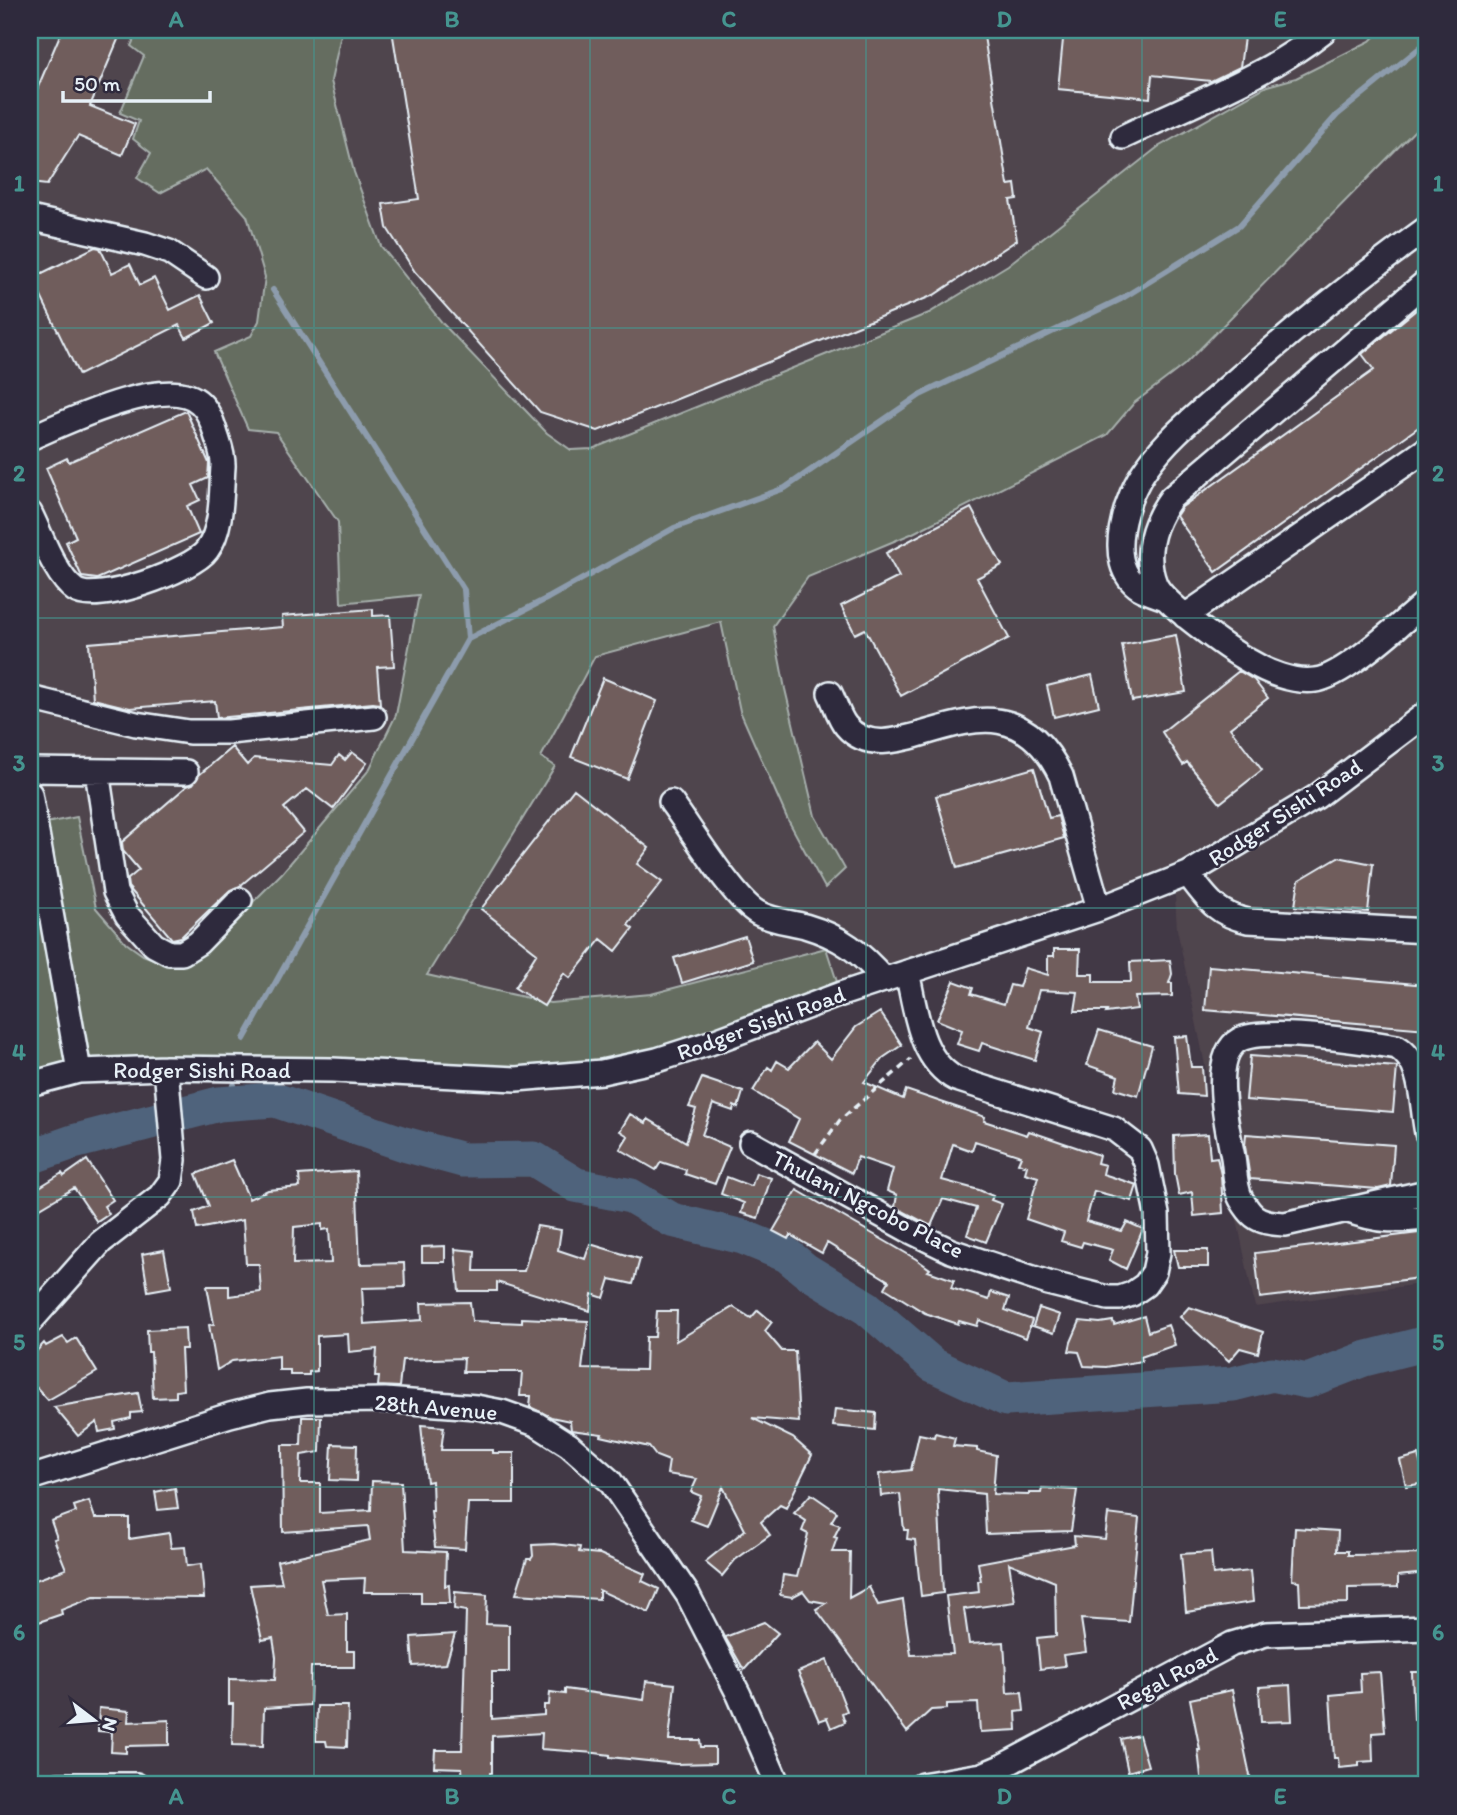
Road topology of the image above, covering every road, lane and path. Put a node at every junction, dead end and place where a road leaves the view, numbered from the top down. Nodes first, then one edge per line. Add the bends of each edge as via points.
1 (1325, 30) edge
2 (1123, 137) dead end
3 (30, 218) edge
4 (1427, 228) edge
5 (205, 276) dead end
6 (1427, 281) edge
7 (30, 438) edge
8 (1427, 449) edge
9 (30, 513) edge
10 (1165, 598) junction
11 (1427, 601) edge
12 (1185, 615) junction
13 (830, 693) dead end
14 (30, 698) edge
15 (1427, 713) edge
16 (374, 717) dead end
17 (30, 770) edge
18 (97, 771) junction
19 (186, 772) dead end
20 (30, 794) edge
21 (671, 802) dead end
22 (1188, 874) junction
23 (240, 900) dead end
24 (1100, 909) junction
25 (1427, 931) edge
26 (896, 976) junction
27 (925, 1046) junction
28 (166, 1068) junction
29 (79, 1071) junction
30 (30, 1084) edge
31 (1427, 1133) edge
32 (751, 1143) dead end
33 (802, 1172) junction
34 (1427, 1192) edge
35 (1346, 1210) junction
36 (1427, 1218) edge
37 (30, 1322) edge
38 (30, 1478) edge
39 (1427, 1628) edge
40 (59, 1785) edge
41 (136, 1785) edge
42 (778, 1785) edge
43 (922, 1785) edge

1 - 2 street via 1272,66
3 - 5 street via 145,244 169,252
4 - 10 street via 1257,362 1179,431 1146,468 1124,513 1120,557 1127,575 1139,587
6 - 10 street via 1171,498 1153,528 1150,548 1151,570
7 - 9 street via 128,399 169,392 200,402 212,420 223,462 221,502 207,551 139,586 111,593 78,593 65,583
8 - 12 street
10 - 12 street
11 - 12 street via 1332,675 1315,680 1291,679 1249,662
13 - 24 street via 846,726 861,738 892,742 966,720 996,720 1019,728 1040,743 1061,776
14 - 16 street via 188,732
15 - 22 street, Rodger Sishi Road via 1316,797
17 - 18 street
18 - 19 street
18 - 23 street via 115,892 127,915 154,945 169,954 182,953
20 - 29 street
21 - 26 street via 750,907 851,946
22 - 24 street, Rodger Sishi Road
22 - 25 street via 1213,905 1238,919
24 - 26 street, Rodger Sishi Road
26 - 27 street, Thulani Ngcobo Place
26 - 28 street, Rodger Sishi Road via 697,1047 602,1072 516,1079
27 - 33 path via 840,1120
27 - 33 street, Thulani Ngcobo Place via 933,1062 956,1079 1114,1129 1140,1149 1157,1214 1158,1254 1145,1285 1121,1298 1108,1298 1048,1283 951,1251
28 - 29 street, Rodger Sishi Road
28 - 37 street via 172,1181 160,1196 101,1242
29 - 30 street, Rodger Sishi Road
31 - 35 street via 1412,1061 1397,1047 1275,1034 1236,1042 1224,1070 1222,1096 1240,1197 1253,1215 1266,1222 1285,1224
32 - 33 street, Thulani Ngcobo Place
34 - 35 street
35 - 36 street via 1387,1221
38 - 42 street, 28th Avenue via 230,1415 307,1401 476,1406 536,1424 569,1445 610,1481 688,1595
39 - 43 street, Regal Road via 1250,1637 1002,1767
40 - 41 street

